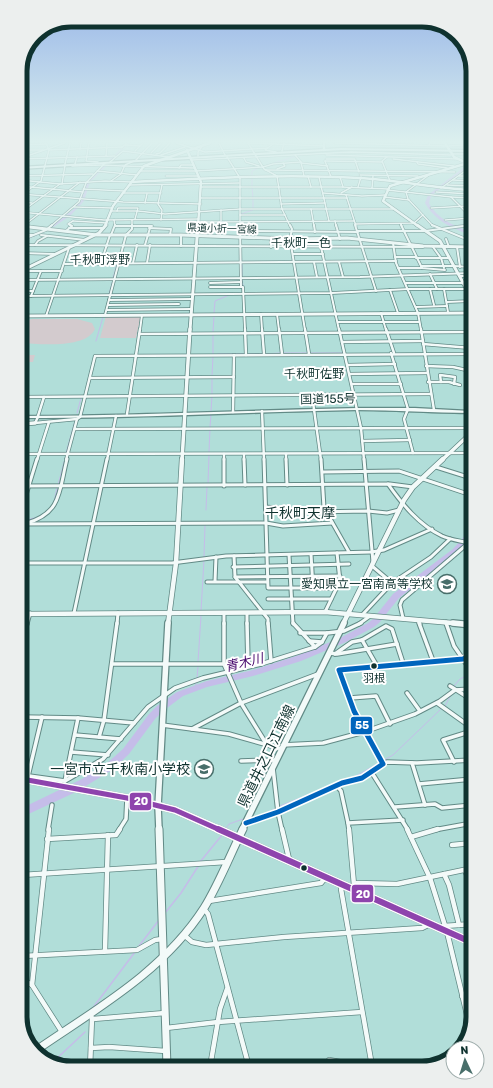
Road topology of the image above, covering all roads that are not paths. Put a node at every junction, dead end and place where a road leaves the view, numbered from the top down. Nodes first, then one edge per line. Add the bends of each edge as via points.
1 (323, 193) edge
2 (46, 194) edge
3 (65, 194) edge
4 (82, 194) edge
5 (122, 194) edge
6 (135, 194) joint
7 (147, 194) junction
8 (160, 194) joint
9 (201, 194) edge
10 (240, 194) edge
11 (280, 194) edge
12 (337, 194) edge
13 (341, 194) joint
14 (407, 194) edge
15 (419, 194) edge
16 (27, 195) edge
17 (346, 195) junction
18 (42, 196) junction
19 (384, 196) junction
20 (451, 197) junction
21 (60, 198) junction
22 (80, 198) junction
23 (201, 198) junction
24 (240, 198) junction
25 (280, 198) junction
26 (324, 198) junction
27 (347, 198) junction
28 (466, 198) edge
29 (409, 200) junction
30 (116, 202) junction
31 (27, 203) edge
32 (32, 203) junction
33 (133, 203) junction
34 (325, 203) junction
35 (145, 204) junction
36 (158, 204) junction
37 (201, 204) junction
38 (281, 204) junction
39 (460, 206) junction
40 (27, 207) edge
41 (74, 207) junction
42 (466, 207) edge
43 (131, 208) junction
44 (393, 208) junction
45 (431, 208) dead end
46 (240, 209) junction
47 (282, 209) junction
48 (311, 209) junction
49 (326, 209) junction
50 (351, 209) junction
51 (111, 210) junction
52 (221, 210) junction
53 (118, 211) junction
54 (138, 211) junction
55 (200, 211) junction
56 (27, 212) edge
57 (40, 213) junction
58 (466, 213) edge
59 (161, 214) junction
60 (240, 215) junction
61 (285, 215) junction
62 (423, 215) junction
63 (63, 216) junction
64 (79, 217) junction
65 (466, 218) edge
66 (91, 219) junction
67 (114, 220) junction
68 (134, 220) junction
69 (161, 220) junction
70 (199, 220) junction
71 (354, 220) junction
72 (445, 220) dead end
73 (73, 221) junction
74 (107, 221) junction
75 (152, 221) junction
76 (240, 221) junction
77 (288, 221) junction
78 (313, 221) junction
79 (329, 221) junction
80 (335, 221) junction
81 (27, 222) edge
82 (88, 222) junction
83 (221, 222) junction
84 (355, 224) junction
85 (401, 224) junction
86 (414, 224) junction
87 (115, 226) junction
88 (132, 226) junction
89 (152, 226) junction
90 (466, 226) edge
91 (27, 227) edge
92 (70, 228) junction
93 (104, 228) junction
94 (149, 228) junction
95 (50, 229) junction
96 (198, 229) junction
97 (240, 230) junction
98 (292, 230) junction
99 (440, 230) junction
100 (66, 231) junction
101 (425, 231) junction
102 (315, 232) junction
103 (337, 232) junction
104 (357, 232) junction
105 (405, 232) junction
106 (27, 235) edge
107 (41, 235) junction
108 (97, 235) junction
109 (110, 235) junction
110 (126, 235) junction
111 (148, 235) junction
112 (170, 235) junction
113 (181, 235) junction
114 (198, 235) junction
115 (34, 236) junction
116 (47, 236) junction
117 (240, 237) junction
118 (271, 238) junction
119 (290, 239) junction
120 (340, 239) junction
121 (446, 239) dead end
122 (466, 239) edge
123 (27, 240) edge
124 (86, 240) junction
125 (361, 240) junction
126 (27, 241) edge
127 (393, 243) junction
128 (27, 244) edge
129 (35, 245) junction
130 (75, 245) junction
131 (105, 245) junction
132 (124, 245) junction
133 (137, 245) junction
134 (145, 245) junction
135 (150, 246) junction
136 (180, 246) junction
137 (197, 246) junction
138 (240, 246) junction
139 (271, 246) junction
140 (411, 246) junction
141 (433, 246) junction
142 (292, 247) junction
143 (321, 247) junction
144 (443, 247) junction
145 (449, 247) junction
146 (457, 247) junction
147 (466, 247) edge
148 (69, 248) junction
149 (362, 248) junction
150 (393, 248) junction
151 (27, 253) edge
152 (56, 254) junction
153 (293, 254) junction
154 (323, 254) junction
155 (395, 257) junction
156 (416, 257) junction
157 (441, 258) junction
158 (449, 258) junction
159 (367, 261) junction
160 (396, 261) junction
161 (194, 262) junction
162 (240, 262) junction
163 (294, 262) junction
164 (314, 262) junction
165 (324, 262) junction
166 (339, 262) junction
167 (119, 263) junction
168 (133, 263) junction
169 (147, 263) junction
170 (65, 264) junction
171 (101, 264) junction
172 (444, 266) junction
173 (454, 266) junction
174 (460, 266) junction
175 (27, 267) edge
176 (422, 267) junction
177 (466, 267) edge
178 (398, 268) junction
179 (27, 270) edge
180 (445, 270) junction
181 (40, 271) junction
182 (62, 271) junction
183 (430, 274) junction
184 (447, 274) junction
185 (459, 275) junction
186 (466, 275) edge
187 (372, 276) junction
188 (403, 276) junction
189 (296, 277) junction
190 (317, 277) junction
191 (328, 277) junction
192 (343, 277) junction
193 (193, 278) junction
194 (211, 278) junction
195 (241, 278) junction
196 (59, 279) junction
197 (115, 279) junction
198 (27, 280) edge
199 (37, 280) junction
200 (210, 282) junction
201 (241, 282) junction
202 (433, 282) junction
203 (406, 283) junction
204 (463, 283) junction
205 (210, 287) junction
206 (222, 287) junction
207 (234, 287) junction
208 (241, 287) junction
209 (409, 289) junction
210 (430, 289) junction
211 (437, 289) junction
212 (444, 289) junction
213 (466, 289) joint
214 (390, 290) junction
215 (27, 291) edge
216 (33, 291) junction
217 (376, 291) junction
218 (299, 293) junction
219 (332, 293) junction
220 (192, 294) junction
221 (210, 294) junction
222 (222, 294) junction
223 (230, 294) junction
224 (243, 294) junction
225 (53, 295) junction
226 (110, 295) junction
227 (152, 295) junction
228 (27, 296) edge
229 (31, 296) junction
230 (179, 299) junction
231 (192, 299) junction
232 (109, 300) junction
233 (151, 300) junction
234 (466, 301) edge
235 (447, 302) junction
236 (150, 304) junction
237 (179, 304) junction
238 (108, 305) junction
239 (434, 305) junction
240 (447, 306) junction
241 (416, 307) junction
242 (149, 309) junction
243 (179, 309) junction
244 (191, 309) junction
245 (107, 310) junction
246 (448, 312) junction
247 (302, 313) junction
248 (336, 313) junction
249 (381, 313) junction
250 (398, 313) junction
251 (418, 313) junction
252 (466, 313) edge
253 (191, 314) junction
254 (244, 314) junction
255 (261, 314) junction
256 (277, 314) junction
257 (105, 315) junction
258 (142, 315) junction
259 (148, 315) junction
260 (27, 316) edge
261 (46, 316) junction
262 (338, 322) junction
263 (384, 322) junction
264 (420, 322) junction
265 (340, 332) junction
266 (387, 332) junction
267 (466, 332) edge
268 (245, 333) junction
269 (262, 333) junction
270 (280, 333) junction
271 (305, 333) junction
272 (421, 333) junction
273 (139, 334) junction
274 (190, 334) junction
275 (342, 342) junction
276 (390, 342) junction
277 (423, 343) junction
278 (466, 347) edge
279 (393, 353) junction
280 (424, 353) junction
281 (246, 354) junction
282 (264, 354) junction
283 (282, 354) junction
284 (309, 354) junction
285 (345, 354) junction
286 (466, 354) edge
287 (188, 355) junction
288 (234, 355) junction
289 (136, 356) junction
290 (454, 363) dead end
291 (395, 364) junction
292 (348, 365) junction
293 (426, 366) junction
294 (452, 367) junction
295 (466, 370) edge
296 (427, 373) junction
297 (350, 374) junction
298 (398, 374) junction
299 (186, 377) junction
300 (234, 377) junction
301 (90, 378) junction
302 (132, 378) junction
303 (428, 382) junction
304 (441, 382) junction
305 (352, 384) junction
306 (401, 384) junction
307 (454, 384) junction
308 (460, 385) dead end
309 (354, 394) junction
310 (404, 394) junction
311 (431, 394) junction
312 (234, 395) junction
313 (312, 395) junction
314 (129, 396) junction
315 (185, 396) junction
316 (27, 397) edge
317 (44, 397) junction
318 (85, 397) junction
319 (357, 409) junction
320 (408, 409) junction
321 (314, 410) junction
322 (434, 410) junction
323 (262, 411) junction
324 (233, 412) junction
325 (466, 412) edge
326 (185, 413) junction
327 (127, 414) junction
328 (27, 416) edge
329 (38, 416) junction
330 (116, 416) junction
331 (79, 417) junction
332 (49, 422) junction
333 (36, 423) junction
334 (27, 424) edge
335 (113, 428) junction
336 (184, 428) junction
337 (263, 428) junction
338 (316, 428) junction
339 (361, 428) junction
340 (406, 428) junction
341 (466, 428) edge
342 (75, 429) junction
343 (410, 440) junction
344 (466, 440) edge
345 (362, 441) junction
346 (452, 452) junction
347 (363, 453) junction
348 (466, 453) edge
349 (27, 454) edge
350 (39, 454) junction
351 (68, 454) junction
352 (108, 454) junction
353 (183, 454) junction
354 (224, 454) junction
355 (244, 454) junction
356 (264, 454) junction
357 (286, 454) junction
358 (320, 454) junction
359 (413, 454) junction
360 (436, 467) junction
361 (364, 471) junction
362 (323, 472) junction
363 (466, 476) edge
364 (424, 478) junction
365 (388, 484) junction
366 (287, 485) junction
367 (324, 485) junction
368 (365, 485) junction
369 (29, 486) junction
370 (60, 486) junction
371 (102, 486) junction
372 (181, 486) junction
373 (224, 486) junction
374 (245, 486) junction
375 (265, 486) junction
376 (413, 487) junction
377 (27, 492) edge
378 (466, 493) edge
379 (402, 504) junction
380 (266, 508) junction
381 (399, 510) junction
382 (368, 511) junction
383 (326, 512) junction
384 (27, 523) edge
385 (178, 523) junction
386 (266, 523) junction
387 (332, 523) junction
388 (27, 524) edge
389 (94, 524) junction
390 (432, 529) junction
391 (450, 539) junction
392 (466, 542) edge
393 (466, 547) edge
394 (380, 551) junction
395 (349, 552) junction
396 (371, 552) junction
397 (337, 553) junction
398 (311, 554) junction
399 (268, 555) junction
400 (289, 555) junction
401 (234, 556) junction
402 (216, 557) junction
403 (176, 562) junction
404 (27, 563) edge
405 (86, 563) junction
406 (338, 564) junction
407 (349, 564) dead end
408 (372, 564) junction
409 (312, 565) junction
410 (267, 566) junction
411 (290, 566) junction
412 (233, 567) junction
413 (291, 576) junction
414 (312, 576) junction
415 (340, 576) junction
416 (235, 577) junction
417 (267, 577) junction
418 (207, 582) dead end
419 (215, 582) junction
420 (238, 582) junction
421 (268, 582) junction
422 (392, 583) junction
423 (291, 588) junction
424 (313, 588) junction
425 (337, 588) junction
426 (268, 599) dead end
427 (292, 599) junction
428 (331, 599) junction
429 (292, 611) junction
430 (326, 612) junction
431 (74, 613) junction
432 (169, 613) junction
433 (224, 613) junction
434 (247, 613) junction
435 (264, 613) junction
436 (348, 613) junction
437 (30, 614) joint
438 (118, 614) junction
439 (363, 614) junction
440 (372, 615) junction
441 (392, 617) junction
442 (403, 618) junction
443 (418, 620) junction
444 (446, 622) junction
445 (27, 624) edge
446 (466, 624) edge
447 (386, 626) junction
448 (300, 633) junction
449 (327, 634) junction
450 (337, 634) junction
451 (362, 640) junction
452 (309, 641) junction
453 (322, 642) junction
454 (397, 644) junction
455 (315, 647) junction
456 (367, 649) junction
457 (332, 653) junction
458 (466, 658) edge
459 (463, 659) junction
460 (271, 661) junction
461 (433, 661) junction
462 (403, 663) junction
463 (112, 664) junction
464 (166, 664) junction
465 (224, 664) junction
466 (248, 664) junction
467 (261, 664) junction
468 (377, 666) junction
469 (466, 666) edge
470 (227, 672) junction
471 (320, 674) junction
472 (450, 686) dead end
473 (466, 689) edge
474 (455, 690) junction
475 (407, 693) dead end
476 (163, 696) junction
477 (466, 696) edge
478 (350, 698) junction
479 (241, 703) junction
480 (437, 703) junction
481 (420, 711) junction
482 (27, 717) edge
483 (42, 717) junction
484 (78, 718) junction
485 (104, 720) junction
486 (134, 723) junction
487 (466, 723) edge
488 (390, 724) junction
489 (162, 725) junction
490 (192, 729) junction
491 (466, 730) edge
492 (364, 732) junction
493 (75, 735) junction
494 (99, 737) junction
495 (121, 739) junction
496 (266, 745) junction
497 (282, 747) junction
498 (71, 752) junction
499 (108, 755) junction
500 (277, 760) junction
501 (241, 761) dead end
502 (466, 761) edge
503 (454, 762) junction
504 (412, 763) junction
505 (383, 764) junction
506 (273, 768) junction
507 (372, 773) junction
508 (28, 776) joint
509 (27, 780) edge
510 (466, 780) edge
511 (65, 781) junction
512 (419, 784) junction
513 (338, 786) junction
514 (127, 798) junction
515 (52, 805) dead end
516 (426, 805) junction
517 (158, 806) junction
518 (466, 806) edge
519 (395, 807) junction
520 (278, 812) junction
521 (403, 820) junction
522 (246, 823) junction
523 (348, 823) junction
524 (466, 825) edge
525 (108, 835) junction
526 (411, 837) junction
527 (239, 838) junction
528 (47, 839) junction
529 (466, 844) edge
530 (452, 845) dead end
531 (289, 860) junction
532 (228, 862) junction
533 (161, 867) junction
534 (107, 870) junction
535 (465, 870) edge
536 (43, 874) junction
537 (444, 874) junction
538 (27, 875) edge
539 (326, 878) junction
540 (430, 878) junction
541 (342, 884) junction
542 (352, 886) junction
543 (208, 901) junction
544 (204, 908) junction
545 (429, 924) junction
546 (466, 924) edge
547 (459, 925) junction
548 (445, 929) junction
549 (348, 933) junction
550 (184, 935) junction
551 (164, 939) junction
552 (466, 940) edge
553 (216, 944) junction
554 (105, 951) junction
555 (36, 955) junction
556 (27, 956) edge
557 (164, 957) junction
558 (27, 982) edge
559 (32, 985) junction
560 (228, 988) junction
561 (462, 996) junction
562 (466, 996) edge
563 (362, 1012) junction
564 (466, 1012) edge
565 (166, 1013) junction
566 (92, 1016) junction
567 (236, 1020) junction
568 (218, 1022) junction
569 (166, 1028) junction
570 (63, 1032) junction
571 (40, 1048) edge
572 (91, 1048) junction
573 (166, 1051) junction
574 (90, 1061) edge
575 (167, 1061) edge
576 (211, 1061) edge
577 (247, 1061) edge
578 (371, 1061) edge

1 - 26 street
2 - 18 street
3 - 21 street
4 - 22 street
5 - 30 street
6 - 7 street
6 - 33 street
7 - 8 street
7 - 35 street
8 - 36 street
9 - 23 street
10 - 24 street
11 - 25 street
12 - 13 street
13 - 17 street
14 - 29 street
15 - 20 street
16 - 18 street
17 - 19 street
17 - 27 street
18 - 21 street
18 - 32 street
19 - 29 street
19 - 44 street via 383,202
20 - 28 street
20 - 39 street
21 - 22 street
21 - 57 street
22 - 30 street
22 - 41 street
23 - 24 street
23 - 37 street
24 - 25 street
24 - 46 street
25 - 26 street
25 - 38 street
26 - 27 street
26 - 34 street
27 - 50 street
29 - 62 street
30 - 33 street
30 - 51 street
31 - 32 street
32 - 40 street
33 - 35 street
33 - 43 street
34 - 38 street
34 - 49 street
35 - 36 street
36 - 37 street
36 - 59 street via 162,210
37 - 55 street
38 - 47 street
39 - 42 street
39 - 45 street
39 - 58 street
41 - 51 street
41 - 63 street
43 - 53 street via 118,208
43 - 54 street via 138,208
44 - 50 street
44 - 86 street
46 - 47 street
46 - 52 street
46 - 60 street
47 - 48 street
47 - 61 street
48 - 49 street
48 - 78 street
49 - 50 street
49 - 79 street
50 - 71 street
51 - 53 street
51 - 74 street
52 - 55 street
52 - 83 street
53 - 54 street
54 - 59 street
54 - 68 street
55 - 59 street
55 - 70 street
56 - 57 street
57 - 63 street
57 - 81 street
59 - 69 street
60 - 61 street
60 - 76 street
61 - 77 street
62 - 86 street
62 - 99 street
63 - 64 street
63 - 95 street
64 - 66 street
64 - 73 street
65 - 72 street
66 - 74 street
66 - 82 street
67 - 68 street
67 - 74 street
67 - 87 street
68 - 75 street
68 - 88 street
69 - 70 street
69 - 75 street
70 - 83 street
70 - 96 street
71 - 80 street
71 - 84 street
73 - 82 street
73 - 92 street via 68,224 72,225
74 - 82 street
74 - 93 street
75 - 89 street
76 - 77 street
76 - 83 street
76 - 97 street
77 - 78 street
77 - 98 street
78 - 79 street
78 - 102 street
79 - 80 street
80 - 103 street
84 - 85 street
84 - 104 street
85 - 86 street
85 - 105 street
86 - 101 street
87 - 88 street
87 - 109 street
88 - 89 street
88 - 110 street
89 - 94 street
90 - 99 street
91 - 95 street, 県道小折一宮線
92 - 93 street
92 - 100 street
93 - 108 street
94 - 111 street
94 - 112 street via 171,228
95 - 100 street, 県道小折一宮線
95 - 107 street
95 - 115 street
96 - 97 street
96 - 114 street
97 - 98 street
97 - 117 street
98 - 102 street
98 - 119 street
99 - 101 street
99 - 122 street
100 - 108 street, 県道小折一宮線
101 - 105 street
101 - 144 street via 440,241
102 - 103 street
103 - 104 street
103 - 120 street
104 - 105 street
104 - 125 street
105 - 140 street
106 - 115 street
107 - 116 street
107 - 126 street
108 - 109 street, 県道小折一宮線
108 - 124 street
109 - 110 street, 県道小折一宮線
109 - 131 street
110 - 111 street, 県道小折一宮線
110 - 132 street
111 - 112 street, 県道小折一宮線
111 - 134 street
112 - 113 street, 県道小折一宮線
113 - 114 street, 県道小折一宮線
113 - 136 street
114 - 117 street, 県道小折一宮線
114 - 137 street
115 - 123 street
116 - 124 street
116 - 129 street
117 - 118 street, 県道小折一宮線
117 - 138 street
118 - 119 street, 県道小折一宮線
118 - 139 street
119 - 120 street, 県道小折一宮線
119 - 142 street
120 - 125 street, 県道小折一宮線
121 - 145 street
124 - 130 street
125 - 127 street, 県道小折一宮線
125 - 149 street
127 - 140 street, 県道小折一宮線
127 - 150 street
128 - 129 street
129 - 130 street
130 - 131 street
130 - 148 street
131 - 132 street
131 - 171 street
132 - 133 street
132 - 167 street
133 - 134 street
133 - 168 street
134 - 135 street
135 - 136 street
135 - 169 street
136 - 137 street
137 - 138 street
137 - 161 street
138 - 139 street
138 - 162 street
139 - 142 street
140 - 141 street, 県道小折一宮線
140 - 150 street
140 - 156 street
141 - 144 street, 県道小折一宮線
141 - 157 street
142 - 143 street
142 - 153 street
143 - 149 street
143 - 154 street
144 - 145 street, 県道小折一宮線
144 - 158 street
145 - 146 street, 県道小折一宮線
146 - 147 street, 県道小折一宮線
146 - 174 street
148 - 152 street
148 - 170 street
149 - 150 street
149 - 159 street
150 - 155 street
151 - 152 street
152 - 175 street
153 - 154 street
153 - 163 street
154 - 165 street
155 - 156 street
155 - 160 street
156 - 157 street
156 - 176 street
157 - 158 street
157 - 172 street
158 - 173 street
159 - 160 street
159 - 166 street
159 - 187 street
160 - 178 street
161 - 162 street
161 - 169 street
161 - 193 street
162 - 163 street
162 - 195 street
163 - 164 street
163 - 189 street
164 - 165 street
164 - 190 street
165 - 166 street
165 - 191 street
166 - 192 street
167 - 168 street
167 - 171 street
167 - 197 street
168 - 169 street
170 - 171 street
170 - 182 street
172 - 173 street
172 - 176 street
172 - 180 street
173 - 174 street
173 - 185 street
174 - 177 street
176 - 178 street
176 - 180 street
178 - 188 street
179 - 181 street
180 - 184 street
181 - 182 street
181 - 199 street
182 - 196 street
183 - 184 street
183 - 188 street
183 - 202 street
184 - 185 street
185 - 186 street
185 - 204 street
187 - 188 street
187 - 192 street
187 - 217 street
188 - 203 street
189 - 190 street
189 - 195 street
189 - 218 street
190 - 191 street
191 - 192 street
191 - 219 street
193 - 194 street
193 - 197 street
193 - 220 street
194 - 195 street
194 - 200 street
195 - 201 street
196 - 197 street
196 - 199 street
196 - 225 street
197 - 226 street
198 - 199 street
199 - 216 street
200 - 201 street
200 - 205 street
201 - 208 street
202 - 203 street
202 - 204 street
202 - 211 street
203 - 209 street
204 - 213 street
205 - 206 street
205 - 221 street
206 - 207 street
206 - 222 street
207 - 208 street
207 - 223 street via 234,292
208 - 224 street
209 - 210 street
209 - 214 street
209 - 241 street
210 - 211 street
210 - 239 street
211 - 212 street
212 - 213 street
212 - 235 street
214 - 217 street
214 - 250 street
215 - 216 street
216 - 229 street
217 - 219 street
218 - 219 street
218 - 224 street
218 - 247 street
219 - 248 street
220 - 221 street
220 - 227 street
220 - 231 street
221 - 222 street
222 - 223 street
223 - 224 street
224 - 254 street
225 - 226 street
225 - 229 street
225 - 261 street
226 - 227 street
226 - 232 street
227 - 233 street
228 - 229 street
230 - 231 street
230 - 233 street
230 - 237 street
231 - 244 street
232 - 233 street
232 - 238 street
233 - 236 street
234 - 235 street
235 - 240 street
236 - 237 street
236 - 238 street
236 - 242 street
237 - 243 street
238 - 245 street
239 - 240 street
239 - 241 street
240 - 246 street
241 - 251 street
242 - 243 street
242 - 245 street
242 - 259 street
243 - 244 street
244 - 253 street
245 - 257 street
246 - 251 street
246 - 252 street
247 - 248 street
247 - 256 street
247 - 271 street
248 - 249 street
248 - 262 street
249 - 250 street
249 - 263 street
250 - 251 street
251 - 264 street
253 - 254 street
253 - 259 street
253 - 274 street
254 - 255 street
254 - 268 street
255 - 256 street
255 - 269 street
256 - 270 street
257 - 258 street
257 - 261 street
258 - 259 street
258 - 273 street
260 - 261 street
262 - 263 street
262 - 265 street
263 - 264 street
263 - 266 street
264 - 272 street
265 - 266 street
265 - 271 street
265 - 275 street
266 - 272 street
266 - 276 street
267 - 272 street
268 - 269 street
268 - 274 street
268 - 281 street
269 - 270 street
269 - 282 street
270 - 271 street
270 - 283 street
271 - 284 street
272 - 277 street
273 - 274 street
273 - 289 street
274 - 287 street
275 - 276 street
275 - 285 street
276 - 277 street
276 - 279 street
277 - 278 street
277 - 280 street
279 - 280 street
279 - 285 street
279 - 291 street
280 - 286 street
280 - 293 street
281 - 282 street
281 - 288 street
282 - 283 street
283 - 284 street
284 - 285 street
285 - 292 street
287 - 288 street
287 - 289 street
287 - 299 street
288 - 300 street
289 - 301 street via 95,356
289 - 302 street
290 - 294 street
291 - 292 street
291 - 298 street
292 - 297 street
293 - 294 street
293 - 296 street
294 - 295 street
296 - 298 street
296 - 303 street
297 - 298 street
297 - 305 street
298 - 306 street
299 - 300 street
299 - 302 street
299 - 315 street
300 - 312 street
301 - 302 street
301 - 318 street
302 - 314 street
303 - 304 street
303 - 311 street
304 - 307 street
304 - 307 street via 440,375 455,377
305 - 306 street
305 - 309 street
306 - 310 street
307 - 308 street
309 - 310 street
309 - 313 street
309 - 319 street
310 - 311 street
310 - 320 street
311 - 322 street
312 - 313 street
312 - 315 street
312 - 324 street
313 - 321 street
314 - 315 street
314 - 318 street
314 - 327 street
315 - 326 street
316 - 317 street
317 - 318 street
317 - 329 street
318 - 331 street
319 - 320 highway, 国道155号
319 - 321 highway, 国道155号
319 - 339 street
320 - 322 highway, 国道155号
320 - 340 street via 404,419
321 - 323 highway, 国道155号
321 - 338 street
322 - 325 highway, 国道155号
323 - 324 highway, 国道155号
323 - 337 street
324 - 326 highway, 国道155号
326 - 327 highway, 国道155号
326 - 330 highway, 国道155号
326 - 336 street
327 - 331 highway, 国道155号
328 - 329 highway, 国道155号
329 - 331 highway, 国道155号
329 - 333 street
330 - 331 highway, 国道155号
330 - 335 street
331 - 332 street
331 - 342 street
332 - 333 street
332 - 350 street
333 - 334 street
335 - 336 street
335 - 342 street
335 - 352 street
336 - 337 street
336 - 353 street
337 - 338 street
337 - 356 street
338 - 339 street
338 - 358 street
339 - 340 street
339 - 345 street
340 - 341 street
340 - 343 street
342 - 351 street
343 - 345 street
343 - 359 street
344 - 346 street, 県道井之口江南線
345 - 347 street
346 - 348 street
346 - 359 street
346 - 360 street, 県道井之口江南線
347 - 358 street
347 - 359 street
347 - 361 street
349 - 350 street
350 - 351 street
350 - 369 street
351 - 352 street
351 - 370 street
352 - 353 street
352 - 371 street
353 - 354 street
353 - 372 street
354 - 355 street
354 - 373 street
355 - 356 street
355 - 374 street
356 - 357 street
356 - 375 street
357 - 358 street
357 - 366 street
358 - 362 street
360 - 363 street
360 - 364 street, 県道井之口江南線
361 - 362 street
361 - 364 street via 399,472
361 - 368 street
362 - 367 street
364 - 376 street, 県道井之口江南線
364 - 378 street
365 - 368 street
365 - 376 street
365 - 379 street
366 - 367 street
366 - 375 street
367 - 368 street
367 - 383 street
368 - 382 street
369 - 370 street
369 - 377 street
370 - 371 street
370 - 384 street via 55,505 50,512
371 - 372 street
371 - 389 street
372 - 373 street
372 - 385 street
373 - 374 street
374 - 375 street
375 - 380 street
376 - 379 street, 県道井之口江南線
379 - 381 street, 県道井之口江南線
379 - 390 street
380 - 383 street
380 - 386 street
381 - 382 street via 387,513
381 - 394 street, 県道井之口江南線
382 - 383 street
382 - 396 street
383 - 387 street
385 - 386 street
385 - 389 street
385 - 403 street
386 - 387 street via 283,526
386 - 399 street
387 - 395 street
388 - 389 street
389 - 405 street
390 - 391 street
390 - 394 street
391 - 392 street
391 - 422 street via 431,557
393 - 442 street via 402,600 400,605
394 - 396 street
394 - 408 street, 県道井之口江南線
395 - 396 street
395 - 397 street
396 - 408 street
397 - 398 street
397 - 406 street
398 - 400 street
398 - 409 street
399 - 400 street
399 - 401 street
399 - 410 street
400 - 411 street
401 - 402 street
401 - 412 street
402 - 403 street
402 - 419 street
403 - 405 street
403 - 432 street
404 - 405 street
405 - 431 street
406 - 407 street
406 - 409 street
406 - 415 street
408 - 422 street
408 - 436 street, 県道井之口江南線
409 - 411 street
409 - 414 street
410 - 411 street
410 - 412 street
410 - 417 street
411 - 413 street
412 - 416 street
413 - 414 street
413 - 417 street
413 - 423 street
414 - 415 street
414 - 424 street
415 - 425 street
416 - 417 street
416 - 420 street
417 - 421 street
418 - 419 street
419 - 420 street
420 - 421 street
420 - 435 street
421 - 423 street via 268,588
422 - 439 street
423 - 424 street
423 - 427 street
424 - 425 street
425 - 428 street
426 - 427 street
427 - 428 street
427 - 429 street
428 - 430 street
429 - 430 street
429 - 435 street
429 - 448 street via 293,625
430 - 436 street
431 - 437 street
431 - 438 street
432 - 433 street
432 - 438 street
432 - 464 street
433 - 434 street
433 - 465 street
434 - 435 street
434 - 466 street
435 - 460 street via 268,619
436 - 439 street
436 - 450 street, 県道井之口江南線
437 - 445 street
438 - 463 street
439 - 440 street
440 - 441 street
440 - 450 street via 356,626
441 - 442 street
441 - 447 street
442 - 443 street
443 - 444 street
443 - 461 street
444 - 446 street
444 - 459 street via 454,646
447 - 451 street
447 - 454 street via 392,629
448 - 449 street
448 - 452 street
449 - 450 street
449 - 453 street
450 - 457 street, 県道井之口江南線
451 - 456 street
451 - 457 street via 352,642
452 - 453 street
452 - 455 street
453 - 455 street
454 - 456 street
454 - 462 street
455 - 460 street
456 - 457 street
456 - 468 street
457 - 471 street, 県道井之口江南線
458 - 459 street
459 - 461 street
459 - 469 street
460 - 467 street
461 - 462 street
462 - 468 street
463 - 464 street
463 - 485 street
464 - 465 street
464 - 476 street
465 - 466 street
465 - 470 street
466 - 467 street
467 - 470 street
468 - 478 street via 339,670
470 - 476 street via 183,685
470 - 479 street
471 - 479 street
471 - 497 street, 県道井之口江南線
472 - 474 street
473 - 474 street
474 - 477 street
474 - 480 street
475 - 481 street
476 - 486 street via 152,703
476 - 489 street
478 - 488 street via 376,696
478 - 492 street
479 - 490 street
479 - 496 street
480 - 481 street
480 - 487 street
481 - 488 street
482 - 483 street
483 - 484 street
483 - 508 street
484 - 485 street
484 - 493 street
485 - 486 street
485 - 494 street
486 - 495 street
488 - 492 street
489 - 490 street
489 - 517 street
490 - 496 street via 229,734
491 - 503 street via 442,740
492 - 497 street via 324,743
492 - 505 street
493 - 494 street
493 - 498 street
494 - 495 street
495 - 499 street
496 - 497 street
497 - 500 street, 県道井之口江南線
498 - 499 street
498 - 511 street
499 - 511 street
500 - 501 street
500 - 506 street, 県道井之口江南線
502 - 503 street
503 - 504 street
504 - 505 street
504 - 512 street
505 - 507 street
506 - 520 street
506 - 522 street, 県道井之口江南線
507 - 513 street
507 - 519 street
508 - 511 street
509 - 514 street
510 - 512 street
512 - 516 street
513 - 520 street
513 - 523 street
514 - 517 street
514 - 525 street via 126,819 116,835
515 - 528 street
516 - 518 street via 437,804 442,808
516 - 519 street
517 - 527 street via 190,816
517 - 533 street
519 - 521 street
520 - 522 street
520 - 531 street
521 - 523 street
521 - 526 street
522 - 527 street, 県道井之口江南線
523 - 542 street
524 - 526 street via 438,829
525 - 528 street
525 - 534 street
526 - 540 street
527 - 531 street
527 - 532 street, 県道井之口江南線
528 - 536 street
529 - 530 street
531 - 539 street
532 - 533 street
532 - 543 street, 県道井之口江南線
533 - 534 street
533 - 551 street
534 - 536 street
534 - 554 street
535 - 537 street
536 - 538 street
536 - 555 street
537 - 540 street
537 - 547 street
539 - 541 street
539 - 543 street via 321,883
540 - 542 street via 397,884 357,883
540 - 548 street
541 - 542 street
541 - 549 street
542 - 545 street
543 - 544 street, 県道井之口江南線
544 - 550 street, 県道井之口江南線
544 - 553 street
545 - 548 street
545 - 549 street via 422,928
546 - 547 street
547 - 548 street
548 - 552 street
548 - 561 street
549 - 553 street
549 - 563 street
550 - 553 street via 192,942
550 - 557 street, 県道井之口江南線
551 - 554 street via 155,940 137,950
551 - 557 street
553 - 560 street
554 - 555 street
555 - 556 street
555 - 559 street
557 - 565 street
557 - 566 street, 県道井之口江南線
558 - 559 street
559 - 570 street
560 - 567 street
560 - 568 street
561 - 562 street
561 - 564 street
563 - 567 street
563 - 578 street
565 - 566 street
565 - 569 street
566 - 570 street, 県道井之口江南線
566 - 572 street
567 - 568 street
567 - 577 street
568 - 569 street
568 - 576 street
569 - 573 street
570 - 571 street, 県道井之口江南線
572 - 573 street
572 - 574 street
573 - 575 street

